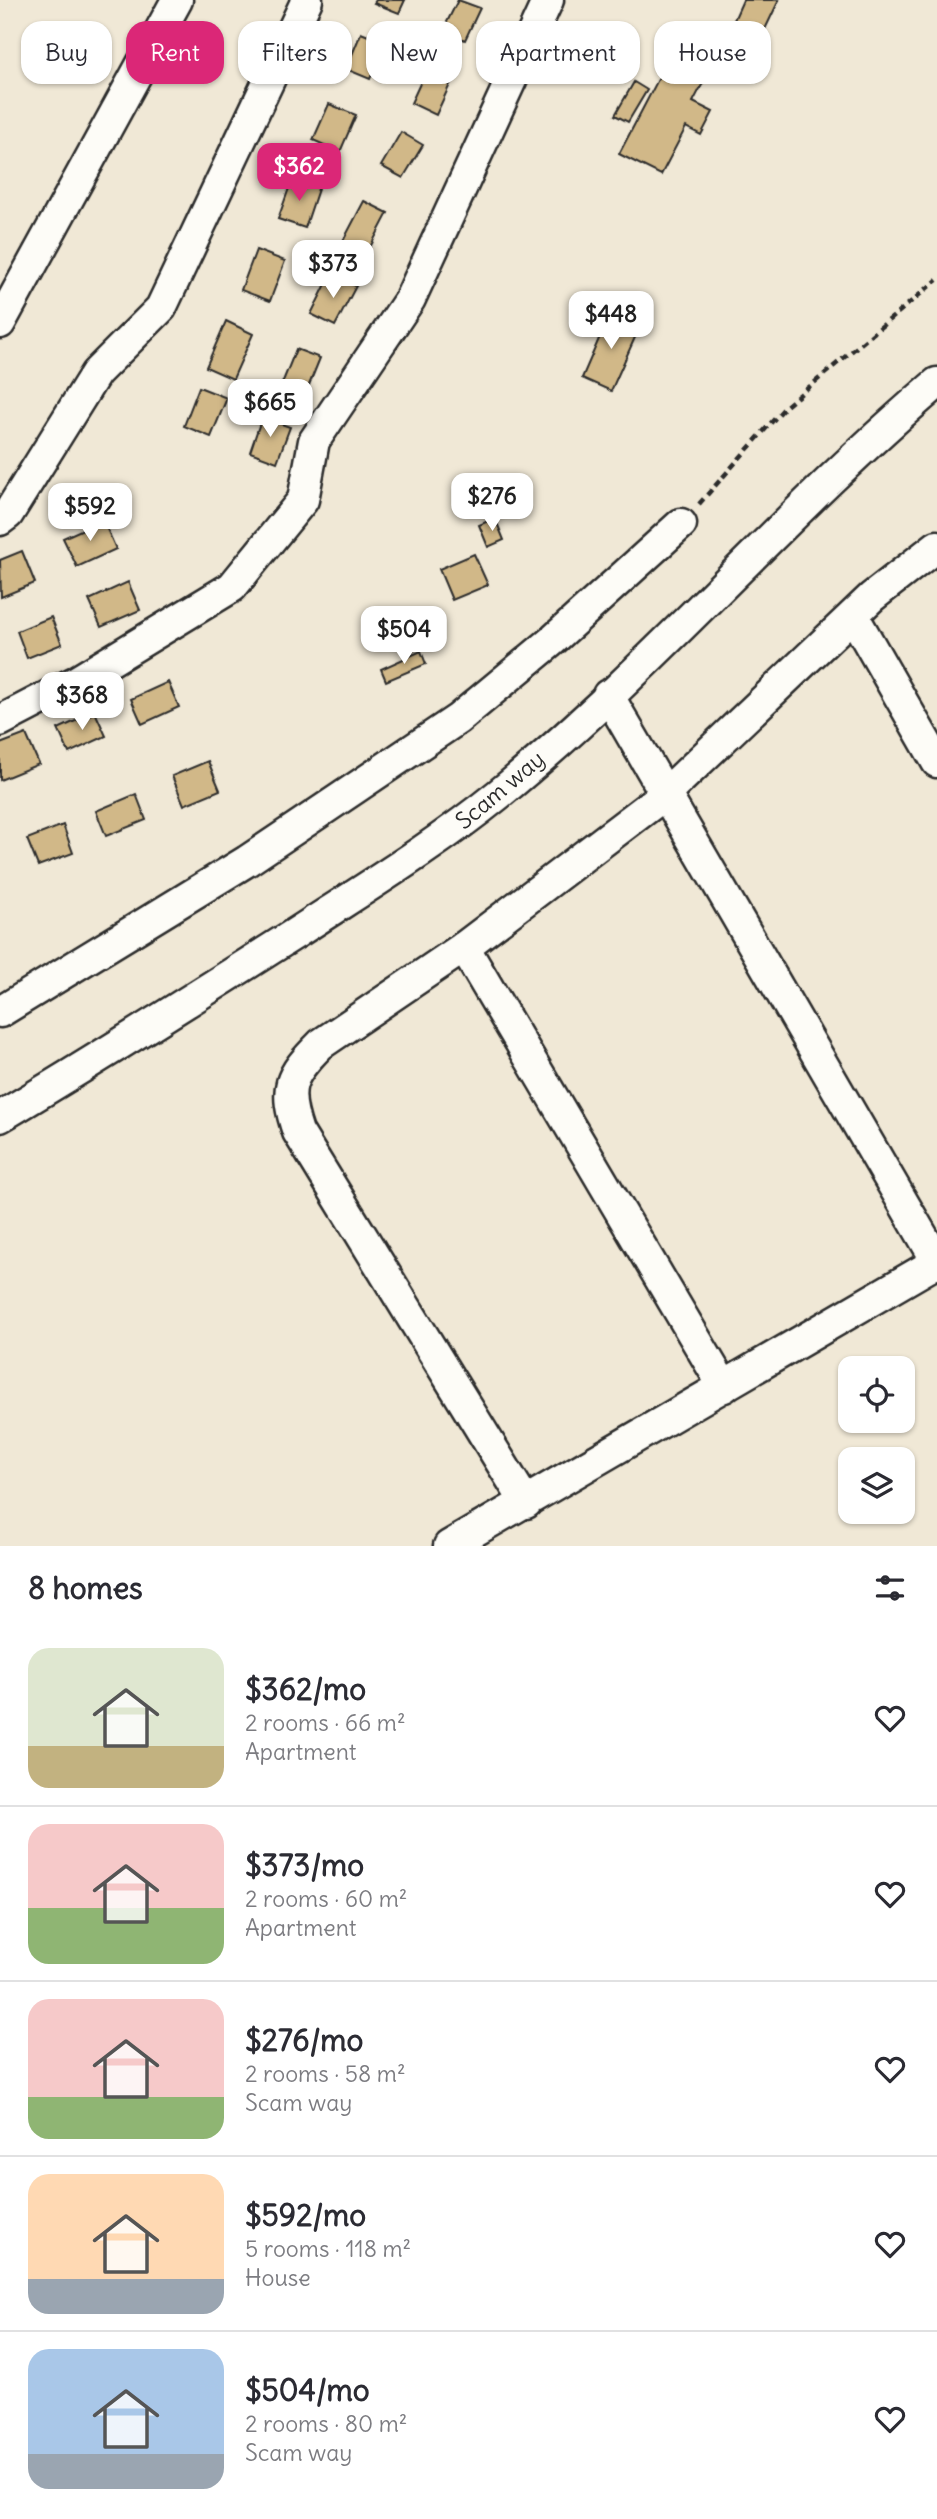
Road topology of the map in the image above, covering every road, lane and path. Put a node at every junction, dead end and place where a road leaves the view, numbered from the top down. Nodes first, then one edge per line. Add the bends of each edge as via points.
1 (177, 0) edge
2 (307, 0) edge
3 (548, 0) edge
4 (937, 280) edge
5 (0, 324) edge
6 (937, 383) edge
7 (0, 520) edge
8 (681, 524) joint
9 (937, 546) edge
10 (854, 617) junction
11 (608, 695) junction
12 (0, 721) edge
13 (937, 762) edge
14 (664, 795) junction
15 (464, 947) junction
16 (0, 1012) edge
17 (0, 1117) edge
18 (937, 1261) edge
19 (724, 1387) junction
20 (526, 1503) junction
21 (449, 1546) edge

1 - 5 street
2 - 7 street via 162,308 96,373
3 - 12 street via 410,299 314,441 303,500 232,586 77,681
4 - 8 path via 785,407
6 - 11 street, Scam way via 867,444
8 - 16 street via 458,719 247,861
9 - 10 street via 893,578
10 - 13 street
10 - 14 street
11 - 14 street
11 - 17 street, Scam way via 442,839
14 - 15 street
14 - 18 street
15 - 19 street
15 - 20 street via 321,1044 304,1060 291,1083 288,1104 298,1132
18 - 19 street
19 - 20 street
20 - 21 street

